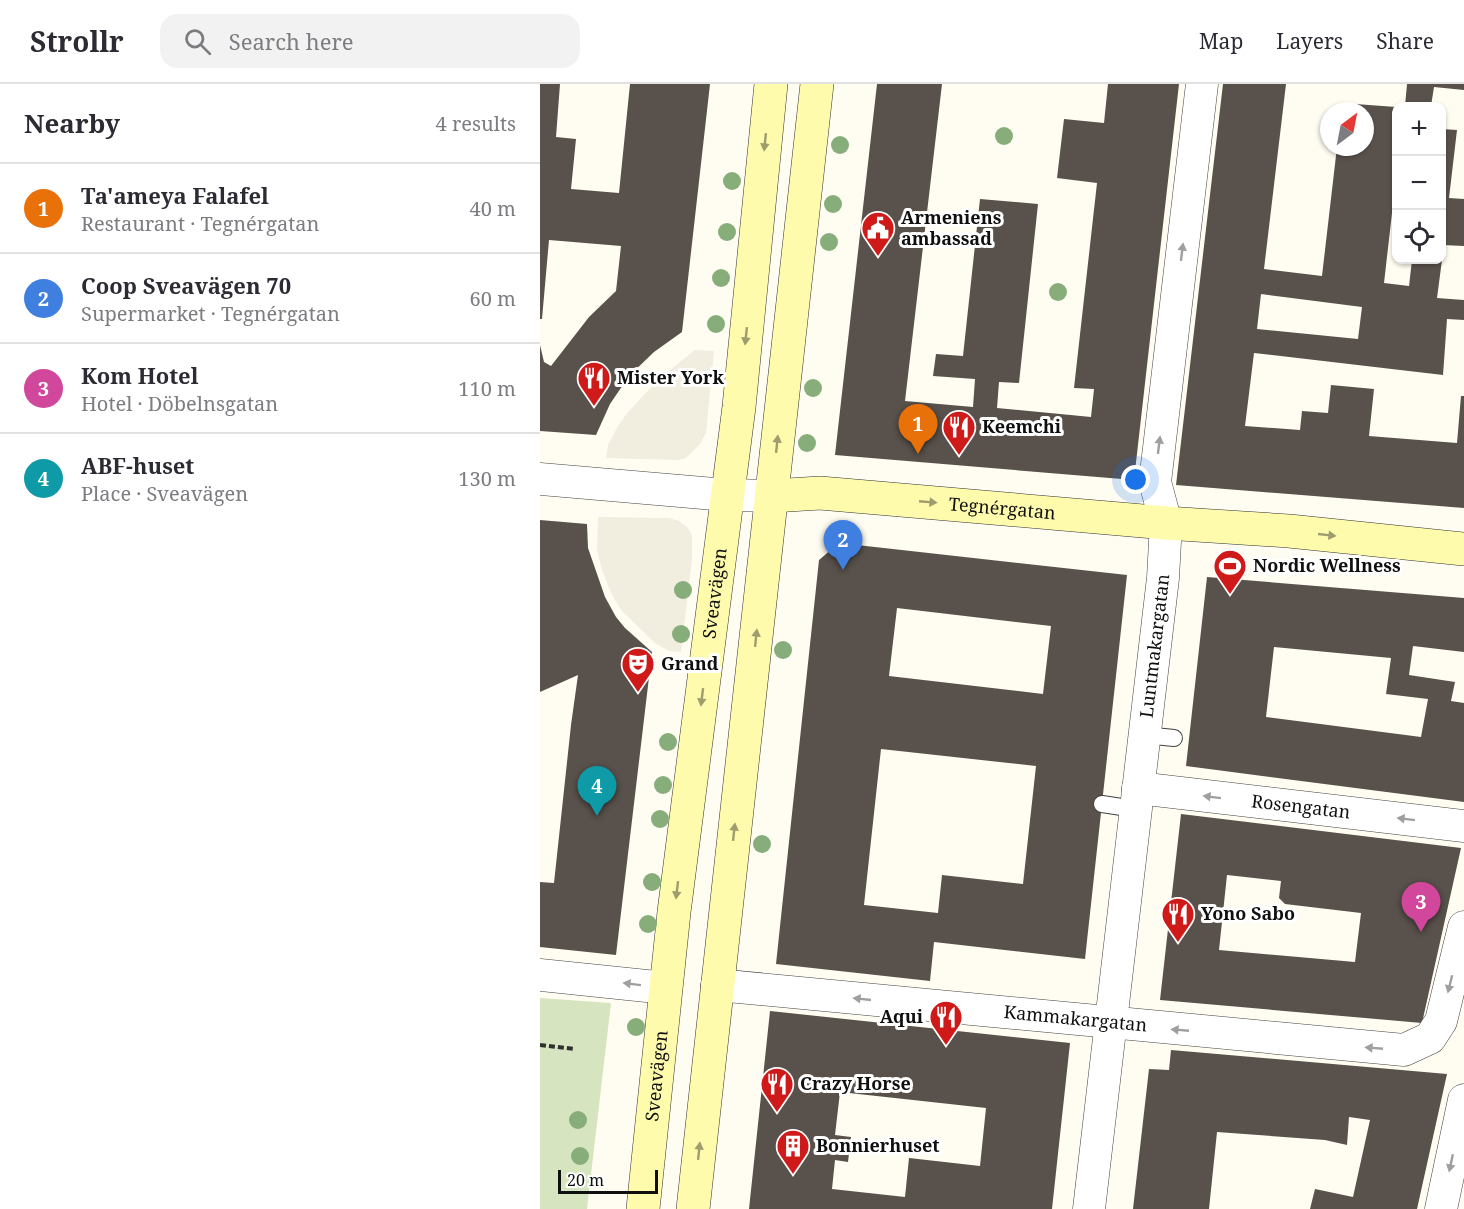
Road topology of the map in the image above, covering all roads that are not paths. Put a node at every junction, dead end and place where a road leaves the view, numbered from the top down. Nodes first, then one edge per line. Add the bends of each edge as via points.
1 (771, 84) edge
2 (817, 84) edge
3 (1202, 84) edge
4 (540, 478) edge
5 (726, 495) junction
6 (772, 496) junction
7 (1166, 523) junction
8 (1464, 549) edge
9 (1136, 798) junction
10 (1102, 804) dead end
11 (1464, 826) edge
12 (1464, 927) edge
13 (540, 975) edge
14 (717, 985) junction
15 (666, 988) junction
16 (1109, 1023) junction
17 (1464, 1100) edge
18 (642, 1209) edge
19 (693, 1209) edge
20 (1089, 1209) edge
21 (1441, 1209) edge

1 -> 5 main road, Sveavägen via 739,407
6 -> 2 main road
7 -> 3 street, Luntmakargatan via 1155,482
4 - 5 street, Tegnérgatan
5 - 6 street, Tegnérgatan
5 -> 15 main road, Sveavägen
6 -> 7 main road, Tegnérgatan via 820,493
14 -> 6 main road
7 -> 8 main road, Tegnérgatan
7 - 9 street, Luntmakargatan via 1159,736
9 - 10 lane
11 -> 9 street, Rosengatan
9 - 16 street, Luntmakargatan
12 -> 16 street, Kammakargatan via 1441,1021 1430,1038 1404,1050
15 -> 13 street
16 -> 14 street, Kammakargatan
19 -> 14 main road
15 - 18 main road, Sveavägen
16 - 20 street, Luntmakargatan
17 -> 21 street

